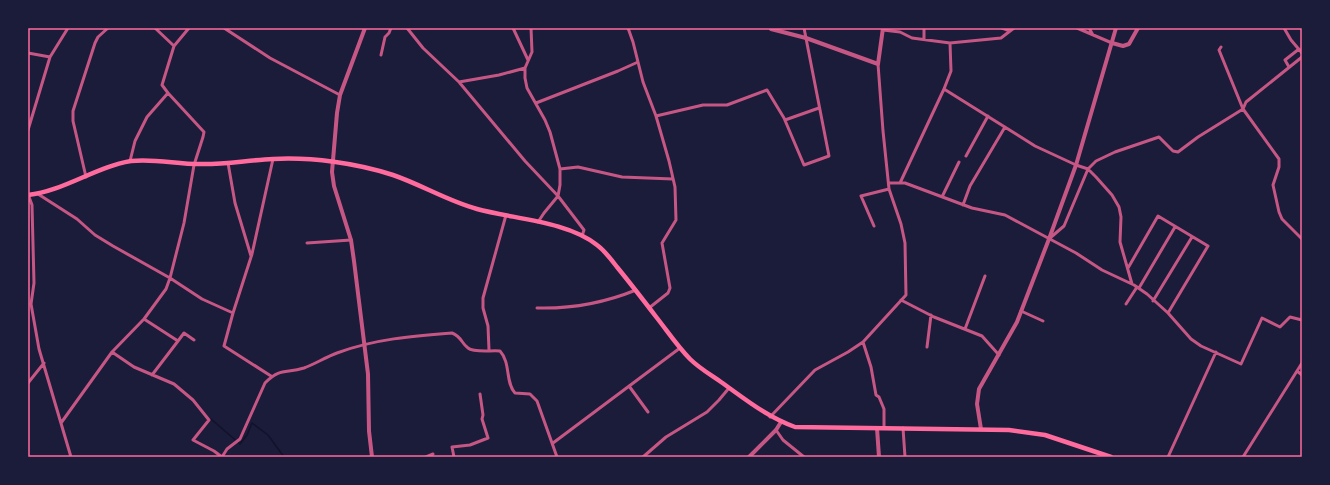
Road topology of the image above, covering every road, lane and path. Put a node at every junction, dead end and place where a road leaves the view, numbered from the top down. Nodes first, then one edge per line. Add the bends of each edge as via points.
1 (68, 28) edge
2 (108, 28) edge
3 (155, 28) edge
4 (189, 28) edge
5 (224, 28) edge
6 (365, 28) edge
7 (391, 28) edge
8 (407, 28) edge
9 (513, 28) edge
10 (531, 28) edge
11 (628, 28) edge
12 (804, 28) edge
13 (924, 28) edge
14 (1002, 28) edge
15 (1014, 28) edge
16 (1077, 28) edge
17 (1090, 28) edge
18 (1116, 28) edge
19 (1138, 28) edge
20 (1284, 28) edge
21 (771, 29) dead end
22 (883, 29) edge
23 (1010, 32) junction
24 (1092, 35) junction
25 (806, 38) junction
26 (924, 39) junction
27 (950, 43) junction
28 (1112, 43) junction
29 (174, 46) junction
30 (1221, 47) dead end
31 (1299, 49) junction
32 (28, 53) edge
33 (1302, 53) edge
34 (381, 55) dead end
35 (50, 57) junction
36 (1302, 57) edge
37 (528, 60) junction
38 (638, 62) junction
39 (878, 64) junction
40 (1289, 67) junction
41 (525, 68) junction
42 (459, 82) junction
43 (944, 89) junction
44 (168, 93) junction
45 (340, 95) junction
46 (536, 103) junction
47 (819, 108) junction
48 (1243, 109) junction
49 (656, 116) junction
50 (988, 116) junction
51 (785, 120) junction
52 (1004, 127) junction
53 (28, 130) edge
54 (966, 156) dead end
55 (273, 158) junction
56 (130, 161) junction
57 (333, 162) junction
58 (959, 162) dead end
59 (228, 163) junction
60 (194, 164) junction
61 (1076, 165) junction
62 (560, 169) junction
63 (1088, 170) junction
64 (86, 176) junction
65 (673, 179) junction
66 (889, 183) junction
67 (900, 183) junction
68 (889, 189) junction
69 (38, 194) junction
70 (28, 195) edge
71 (558, 196) junction
72 (942, 197) junction
73 (963, 205) junction
74 (506, 215) junction
75 (538, 223) junction
76 (874, 226) dead end
77 (1175, 227) junction
78 (582, 236) junction
79 (1192, 237) junction
80 (1049, 239) junction
81 (1302, 239) edge
82 (351, 240) junction
83 (307, 243) dead end
84 (251, 256) junction
85 (1128, 268) junction
86 (985, 276) dead end
87 (170, 278) junction
88 (1132, 284) junction
89 (1138, 287) junction
90 (636, 290) junction
91 (901, 300) junction
92 (1153, 301) junction
93 (1126, 304) dead end
94 (537, 308) dead end
95 (649, 308) junction
96 (1021, 312) junction
97 (233, 313) junction
98 (1168, 313) junction
99 (932, 315) junction
100 (144, 318) junction
101 (1302, 320) edge
102 (1043, 321) dead end
103 (965, 329) junction
104 (178, 340) junction
105 (194, 340) dead end
106 (863, 342) junction
107 (366, 345) junction
108 (927, 347) dead end
109 (680, 348) junction
110 (489, 350) junction
111 (112, 352) junction
112 (1216, 352) junction
113 (999, 355) junction
114 (44, 363) junction
115 (1302, 363) edge
116 (1296, 371) junction
117 (152, 375) junction
118 (1302, 375) edge
119 (271, 376) junction
120 (28, 383) edge
121 (629, 386) junction
122 (729, 388) junction
123 (480, 394) dead end
124 (648, 412) dead end
125 (770, 417) junction
126 (62, 422) junction
127 (781, 422) junction
128 (877, 428) junction
129 (884, 428) junction
130 (903, 428) junction
131 (981, 429) junction
132 (776, 430) junction
133 (553, 443) junction
134 (433, 454) dead end
135 (71, 457) edge
136 (222, 457) edge
137 (372, 457) edge
138 (426, 457) edge
139 (454, 457) edge
140 (557, 457) edge
141 (643, 457) edge
142 (748, 457) edge
143 (804, 457) edge
144 (879, 457) edge
145 (905, 457) edge
146 (1111, 457) edge
147 (1168, 457) edge
148 (1243, 457) edge

1 - 35 street
2 - 64 street via 95,43 73,111
3 - 29 street
4 - 29 street
5 - 45 street via 270,58
6 - 45 street
7 - 34 street via 385,38
8 - 42 street via 423,48
9 - 37 street
10 - 37 street via 532,52
11 - 38 street
12 - 25 street
13 - 26 street
14 - 23 street
15 - 23 street
16 - 24 street
17 - 24 street
18 - 28 street
19 - 28 street via 1129,44 1123,46
20 - 31 street via 1290,40
21 - 25 street
22 - 26 street
22 - 39 street
23 - 27 street via 1001,38
24 - 28 street
25 - 39 street
25 - 47 street
26 - 27 street
27 - 43 street via 951,71
28 - 61 street
29 - 44 street via 162,85
30 - 48 street via 1219,50
31 - 33 street
31 - 40 street via 1285,60
32 - 35 street
35 - 53 street
36 - 40 street
37 - 41 street
38 - 46 street
38 - 49 street
39 - 66 street
40 - 48 street via 1246,102
41 - 42 street
41 - 46 street via 526,88
42 - 71 street
43 - 50 street
43 - 67 street
44 - 56 street via 147,117 135,141
44 - 60 street via 204,132
45 - 57 street
46 - 62 street via 550,132
47 - 51 street
47 - 51 street via 829,156 804,164
48 - 63 street via 1178,152 1173,151 1159,137 1115,152 1096,161
48 - 81 street via 1279,159 1279,168 1273,185 1276,202 1282,219
49 - 51 street via 703,104 727,105 766,90
49 - 65 street
50 - 52 street
50 - 54 street
52 - 61 street via 1035,146
52 - 73 street via 970,186
55 - 57 main road
55 - 59 main road
55 - 84 street
56 - 60 main road
56 - 64 main road
57 - 74 main road via 393,175 464,205
57 - 82 street via 334,186
58 - 72 street
59 - 60 main road
59 - 84 street via 235,203
60 - 87 street via 184,223
61 - 63 street
61 - 80 street
62 - 65 street via 578,167 622,177
62 - 71 street
63 - 80 street via 1064,226
63 - 85 street via 1119,207 1120,242
64 - 69 main road
65 - 95 street via 676,220 662,243 670,288 668,293
66 - 67 street
66 - 68 street
67 - 72 street
68 - 76 street via 861,196
68 - 91 street via 901,224 904,243 906,295
69 - 70 main road
69 - 87 street via 77,219 94,235
70 - 114 street via 32,205 33,228 34,283 31,304
71 - 75 street
71 - 78 street via 584,230
72 - 73 street
73 - 80 street via 1005,215
74 - 75 main road
74 - 110 street via 483,298
75 - 78 main road via 573,231
77 - 79 street
77 - 85 street via 1158,216
77 - 89 street
78 - 90 main road via 603,250
79 - 92 street
79 - 98 street via 1208,246
80 - 88 street
80 - 96 street
82 - 83 street
82 - 107 street
84 - 97 street
85 - 88 street
86 - 103 street
87 - 97 street via 202,299
87 - 100 street via 166,289
88 - 89 street
89 - 92 street
89 - 93 street
90 - 94 street via 616,298 585,305 555,309
90 - 95 main road
91 - 99 street
91 - 106 street
92 - 98 street
95 - 109 main road
96 - 102 street
96 - 113 street
97 - 119 street via 224,346
98 - 112 street via 1191,339
99 - 103 street
99 - 108 street
100 - 104 street
100 - 111 street
101 - 112 street via 1290,317 1280,327 1262,318 1241,364
103 - 113 street via 982,336
104 - 105 street via 184,333
104 - 117 street
106 - 125 street via 815,370
106 - 129 street via 876,395 880,397 884,409
107 - 110 street via 392,339 452,333 459,336 467,348 474,351
107 - 119 street via 338,352 303,368
107 - 137 street
109 - 121 street
109 - 122 main road via 691,360
110 - 133 street via 500,351 504,356 511,388 516,393 530,394 537,401
111 - 117 street via 134,367
111 - 126 street
112 - 147 street
113 - 131 street via 979,389
114 - 120 street
114 - 126 street
115 - 116 street
116 - 118 street
116 - 148 street
117 - 136 street via 174,384 193,400 208,420 193,440
119 - 136 street via 265,383 240,439 227,449
121 - 124 street
121 - 133 street
122 - 125 main road
122 - 141 street via 707,412 666,437
123 - 139 street via 482,419 488,438 452,448
125 - 127 main road
126 - 135 street
127 - 128 main road via 795,427
127 - 132 street
128 - 129 main road
128 - 144 street
129 - 130 main road
130 - 131 main road
130 - 145 street
131 - 146 main road via 1045,435
132 - 142 street
132 - 143 street via 783,440
133 - 140 street
134 - 138 street

